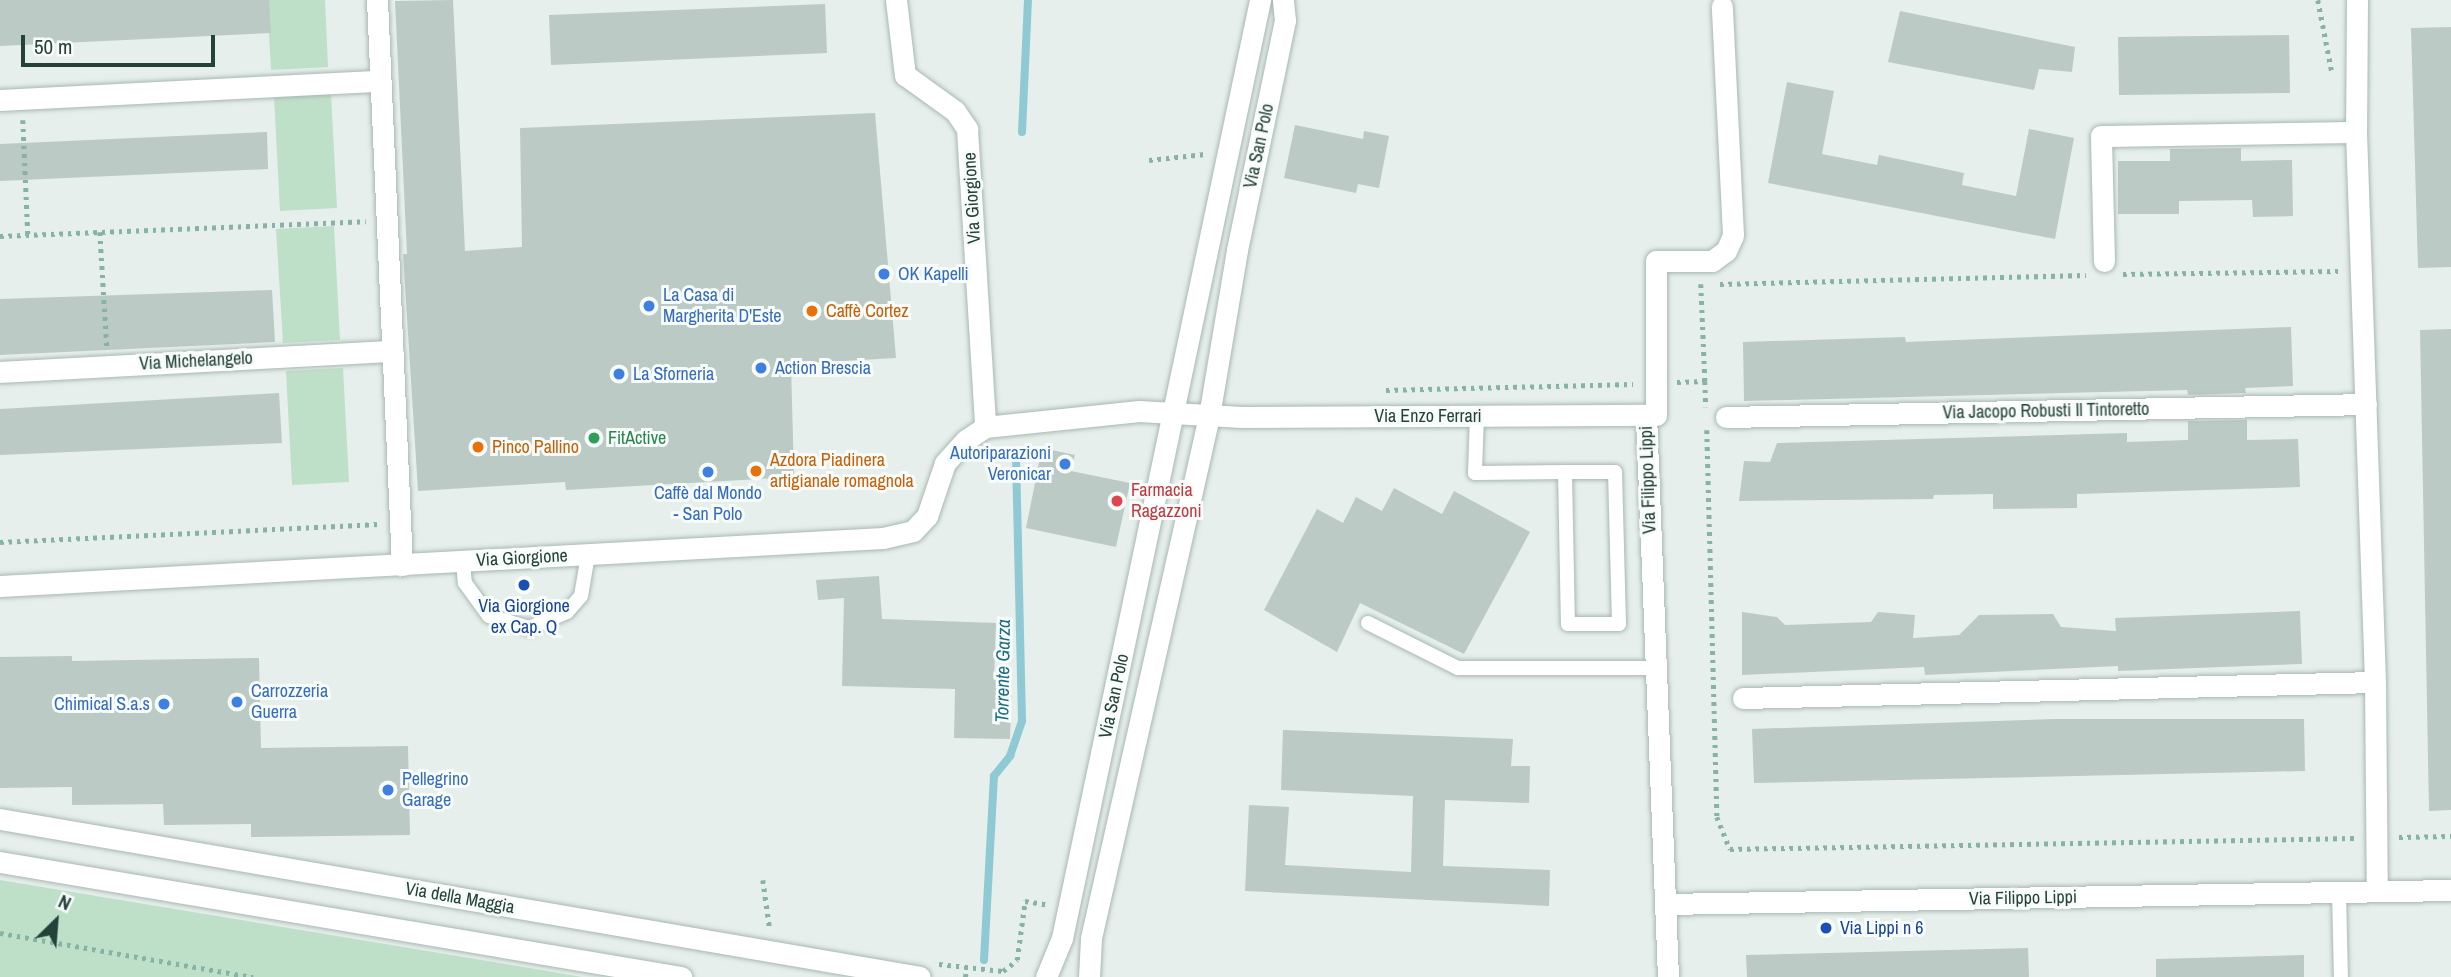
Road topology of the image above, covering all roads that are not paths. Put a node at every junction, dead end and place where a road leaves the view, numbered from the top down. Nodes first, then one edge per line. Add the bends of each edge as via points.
1 (377, 0) edge
2 (896, 0) edge
3 (1260, 0) edge
4 (1283, 0) edge
5 (2357, 0) edge
6 (1722, 6) dead end
7 (379, 81) junction
8 (0, 100) edge
9 (2356, 132) junction
10 (2105, 270) road end
11 (392, 351) junction
12 (0, 372) edge
13 (2365, 404) junction
14 (1174, 412) junction
15 (1477, 415) junction
16 (1646, 415) junction
17 (1209, 416) junction
18 (1726, 417) dead end
19 (985, 428) junction
20 (1565, 472) junction
21 (588, 555) junction
22 (463, 562) junction
23 (401, 565) junction
24 (0, 586) edge
25 (1368, 623) dead end
26 (1656, 668) junction
27 (2375, 682) junction
28 (1743, 698) dead end
29 (0, 819) edge
30 (0, 862) edge
31 (2451, 890) edge
32 (2376, 891) junction
33 (2339, 892) junction
34 (1665, 904) junction
35 (681, 977) edge
36 (920, 977) edge
37 (1046, 977) edge
38 (1089, 977) edge
39 (1668, 977) edge
40 (2341, 977) edge

1 - 7 street
2 - 19 street, Via Giorgione via 905,75 955,111 967,129
3 - 14 street, Via San Polo
4 - 17 street, Via San Polo via 1285,20 1237,250
5 - 9 street
6 - 16 street, Via Filippo Lippi via 1733,235 1726,251 1712,261 1656,261 1657,415
7 - 8 street
7 - 11 street
9 - 10 street via 2101,136
9 - 13 street
11 - 12 street, Via Michelangelo
11 - 23 street
13 - 18 street, Via Jacopo Robusti Il Tintoretto
13 - 27 street
14 - 17 street
14 - 19 street via 1139,411
14 - 37 street, Via San Polo via 1062,937
15 - 16 street, Via Enzo Ferrari
15 - 17 street, Via Enzo Ferrari
15 - 20 lane via 1475,472
16 - 26 street, Via Filippo Lippi
17 - 38 street, Via San Polo via 1091,938
19 - 21 street, Via Giorgione via 966,439 945,463 927,516 913,531 883,538
20 - 20 lane via 1568,624 1619,624 1615,472
21 - 22 street, Via Giorgione
21 - 22 lane via 587,576 574,604 550,623 529,628 489,616 465,583
22 - 23 street, Via Giorgione
23 - 24 street, Via Giorgione
25 - 26 lane via 1458,668
26 - 34 street, Via Filippo Lippi
27 - 28 street
27 - 32 street
29 - 36 street, Via della Maggia
30 - 35 street
31 - 32 street, Via Filippo Lippi
32 - 33 street, Via Filippo Lippi
33 - 34 street, Via Filippo Lippi
33 - 40 lane
34 - 39 street, Via Filippo Lippi

